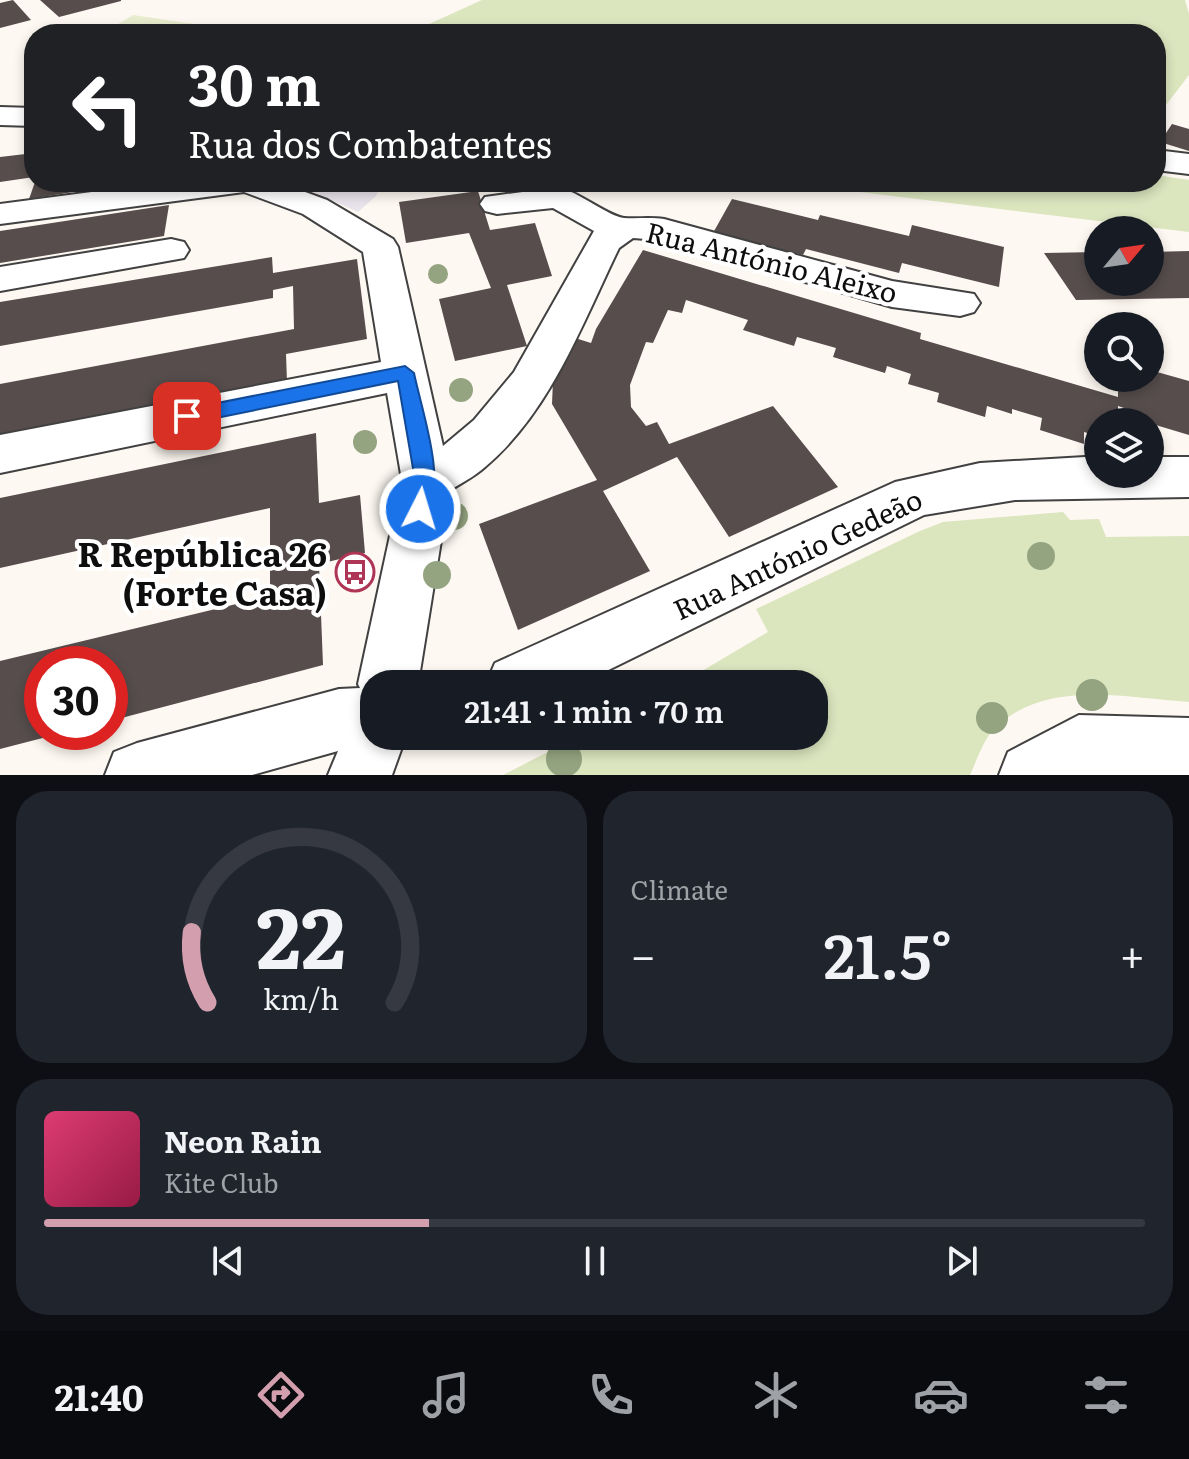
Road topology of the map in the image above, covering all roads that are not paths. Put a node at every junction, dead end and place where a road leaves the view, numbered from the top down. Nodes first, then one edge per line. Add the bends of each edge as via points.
1 (0, 116) edge
2 (24, 117) edge
3 (1166, 161) edge
4 (1189, 164) edge
5 (169, 192) edge
6 (274, 192) edge
7 (497, 204) dead end
8 (0, 214) edge
9 (618, 230) junction
10 (171, 250) dead end
11 (0, 279) edge
12 (960, 303) dead end
13 (405, 373) junction
14 (0, 454) edge
15 (1189, 477) edge
16 (426, 480) junction
17 (391, 670) edge
18 (546, 670) edge
19 (360, 719) edge
20 (370, 750) edge
21 (1189, 750) edge
22 (137, 775) edge
23 (360, 775) edge
24 (1031, 775) edge

1 - 2 street
3 - 4 street
5 - 8 street
6 - 13 street via 315,207 380,247
7 - 9 street via 559,197
9 - 12 street, Rua António Aleixo via 656,228 892,294
9 - 16 street, Rua António Aleixo via 603,243 527,387 467,455
10 - 11 street
13 - 14 street
13 - 16 street
15 - 18 street, Rua António Gedeão via 996,482 913,497
16 - 17 street
19 - 22 street
20 - 23 street
21 - 24 street via 1079,747

